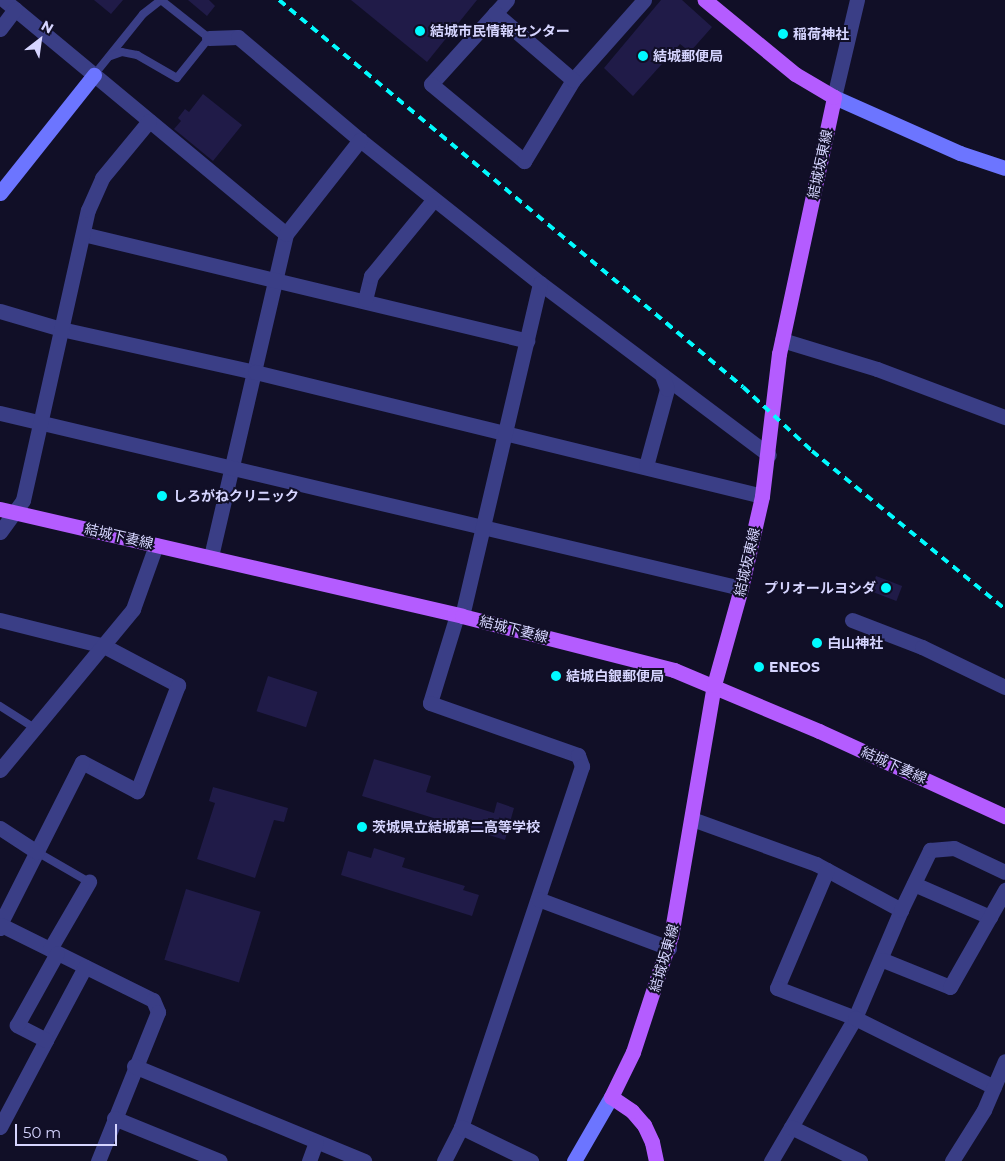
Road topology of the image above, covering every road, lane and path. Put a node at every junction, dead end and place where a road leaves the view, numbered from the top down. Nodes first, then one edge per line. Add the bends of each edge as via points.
1 (507, 0) edge
2 (644, 0) edge
3 (705, 0) edge
4 (857, 0) edge
5 (10, 5) edge
6 (495, 13) junction
7 (0, 29) edge
8 (209, 38) junction
9 (111, 56) junction
10 (94, 76) junction
11 (573, 80) junction
12 (834, 98) junction
13 (150, 120) junction
14 (360, 140) junction
15 (1005, 168) edge
16 (0, 193) edge
17 (434, 200) junction
18 (83, 234) junction
19 (286, 234) junction
20 (276, 278) junction
21 (540, 284) junction
22 (365, 300) junction
23 (0, 311) edge
24 (61, 329) junction
25 (782, 340) junction
26 (527, 341) junction
27 (255, 372) junction
28 (662, 375) junction
29 (0, 413) edge
30 (1005, 417) edge
31 (41, 423) junction
32 (506, 434) junction
33 (769, 455) junction
34 (646, 466) junction
35 (232, 467) junction
36 (762, 496) junction
37 (0, 509) edge
38 (15, 513) junction
39 (484, 526) junction
40 (0, 532) edge
41 (156, 545) junction
42 (211, 557) junction
43 (741, 588) junction
44 (460, 616) junction
45 (0, 620) edge
46 (852, 620) dead end
47 (104, 646) junction
48 (714, 685) junction
49 (1005, 687) edge
50 (0, 706) edge
51 (36, 729) junction
52 (2, 765) edge
53 (1005, 816) edge
54 (692, 819) junction
55 (0, 828) edge
56 (37, 852) junction
57 (827, 870) junction
58 (1005, 872) edge
59 (89, 882) joint
60 (914, 884) junction
61 (1005, 890) edge
62 (538, 899) junction
63 (901, 910) junction
64 (990, 917) junction
65 (0, 926) edge
66 (669, 948) junction
67 (54, 951) junction
68 (883, 960) junction
69 (85, 967) junction
70 (855, 1018) junction
71 (46, 1040) junction
72 (1005, 1061) edge
73 (134, 1066) junction
74 (994, 1087) junction
75 (612, 1097) junction
76 (114, 1118) junction
77 (0, 1127) edge
78 (791, 1127) junction
79 (461, 1128) junction
80 (316, 1142) junction
81 (98, 1161) edge
82 (220, 1161) edge
83 (309, 1161) edge
84 (364, 1161) edge
85 (444, 1161) edge
86 (531, 1161) edge
87 (574, 1161) edge
88 (656, 1161) edge
89 (771, 1161) edge
90 (860, 1161) edge
91 (952, 1161) edge

1 - 6 street
2 - 11 street
3 - 12 main road via 795,74
4 - 12 street
5 - 7 street
5 - 10 street
6 - 11 street
6 - 11 street via 431,84 524,161
8 - 9 lane via 176,78 137,55 122,52
8 - 9 lane via 161,0 143,14
8 - 14 street via 238,37
9 - 10 lane
10 - 13 street
10 - 16 street
12 - 15 street via 960,153
12 - 25 main road, 結城坂東線
13 - 18 street via 102,178 88,210
13 - 19 street
14 - 17 street
14 - 19 street
17 - 21 street
17 - 22 street via 371,276
18 - 20 street
18 - 24 street
19 - 20 street
20 - 22 street
20 - 27 street
21 - 26 street
21 - 28 street
22 - 26 street
23 - 24 street
24 - 27 street
24 - 31 street
25 - 30 street via 877,368
25 - 33 main road, 結城坂東線
26 - 32 street
27 - 32 street
27 - 35 street
28 - 33 street
28 - 34 street via 667,389
29 - 31 street
31 - 35 street
31 - 38 street via 23,500
32 - 34 street
32 - 39 street
33 - 36 main road, 結城坂東線
34 - 36 street
35 - 39 street
35 - 42 street
36 - 43 main road, 結城坂東線
37 - 38 main road, 結城下妻線
38 - 40 street
38 - 41 main road, 結城下妻線
39 - 43 street
39 - 44 street
41 - 42 main road, 結城下妻線
41 - 47 street via 134,609
42 - 44 main road, 結城下妻線
43 - 48 main road, 結城坂東線
44 - 48 main road, 結城下妻線 via 674,670
44 - 62 street via 430,703 578,756 582,766
45 - 47 street
46 - 49 street via 922,647
47 - 51 street
47 - 56 street via 178,685 137,791 82,762
48 - 53 main road, 結城下妻線
48 - 54 main road, 結城坂東線
50 - 51 lane
51 - 52 street
54 - 57 street
54 - 66 main road, 結城坂東線
55 - 56 street
56 - 59 lane
56 - 65 street
57 - 63 street
57 - 70 street via 777,988
58 - 60 street via 954,848 930,850
59 - 67 street
60 - 63 street
60 - 64 street
61 - 64 street
62 - 66 street
62 - 79 street
63 - 68 street
64 - 68 street via 950,987
65 - 67 street
66 - 75 main road, 結城坂東線 via 633,1052
67 - 69 street
67 - 71 street via 17,1025
68 - 70 street
69 - 71 street
69 - 73 street via 153,1000 158,1012
70 - 74 street
70 - 78 street
71 - 77 street
72 - 74 street
73 - 76 street
73 - 80 street
74 - 91 street via 984,1110
75 - 87 street
75 - 88 main road via 632,1111 644,1125
76 - 81 street
76 - 82 street
78 - 89 street
78 - 90 street
79 - 85 street
79 - 86 street
80 - 83 street
80 - 84 street

